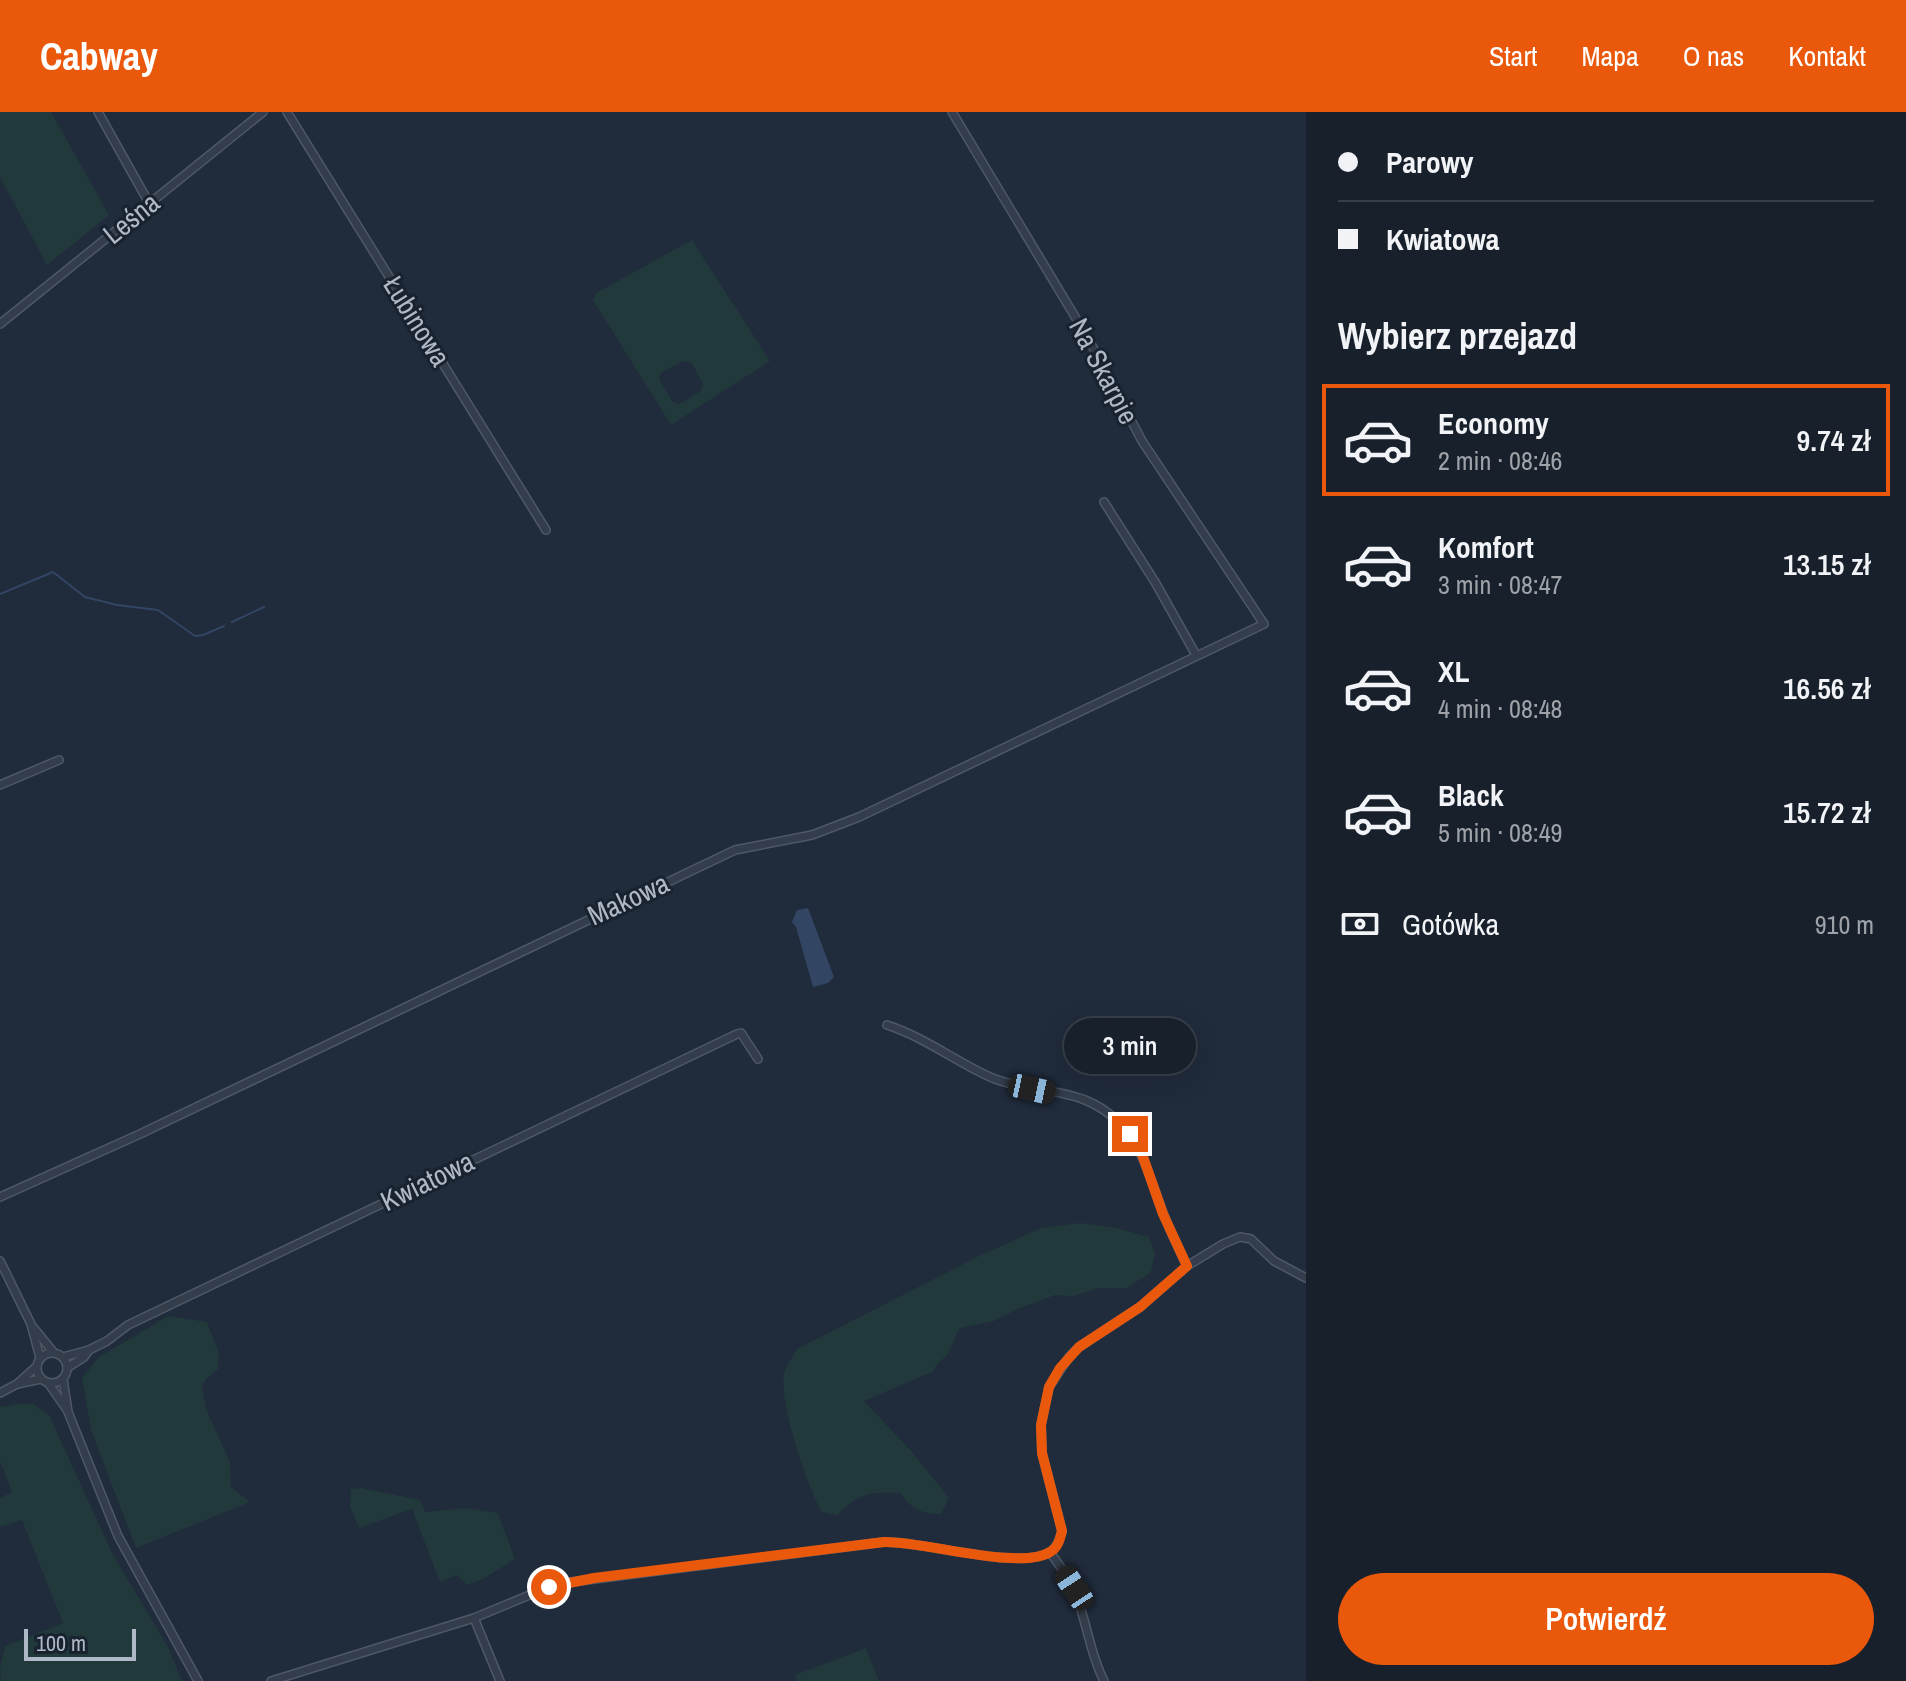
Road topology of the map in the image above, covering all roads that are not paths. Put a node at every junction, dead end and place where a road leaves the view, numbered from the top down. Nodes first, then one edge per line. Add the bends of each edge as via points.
1 (98, 112) edge
2 (263, 112) edge
3 (287, 112) edge
4 (952, 112) edge
5 (149, 203) junction
6 (0, 324) edge
7 (1104, 502) dead end
8 (546, 530) dead end
9 (1264, 624) joint
10 (1196, 655) junction
11 (59, 760) dead end
12 (0, 785) edge
13 (887, 1025) dead end
14 (758, 1059) dead end
15 (0, 1197) edge
16 (0, 1261) edge
17 (1187, 1266) junction
18 (1306, 1278) edge
19 (31, 1324) junction
20 (89, 1350) junction
21 (54, 1353) junction
22 (63, 1357) junction
23 (38, 1362) junction
24 (67, 1368) junction
25 (63, 1379) junction
26 (45, 1382) junction
27 (17, 1384) junction
28 (0, 1393) edge
29 (68, 1412) junction
30 (1050, 1552) junction
31 (474, 1618) junction
32 (198, 1681) edge
33 (271, 1681) edge
34 (500, 1681) edge
35 (1104, 1681) edge

1 - 5 street
2 - 5 street, Leśna
3 - 8 street, Łubinowa
4 - 9 street, Na Skarpie via 1089,340 1142,441
5 - 6 street, Leśna
7 - 10 street
9 - 10 street, Makowa
10 - 15 street, Makowa via 859,817 812,835 735,850
11 - 12 street
13 - 17 street via 991,1077 1100,1107 1130,1134 1142,1154
14 - 20 street, Kwiatowa via 737,1034 128,1325
16 - 19 street
17 - 18 street via 1240,1237 1251,1239 1274,1261
17 - 30 street via 1140,1307 1079,1347 1049,1387 1042,1453 1062,1531
19 - 21 street
19 - 23 street
20 - 22 street, Kwiatowa
20 - 24 street, Kwiatowa
21 - 22 street
21 - 23 street
22 - 24 street
23 - 26 street
23 - 27 street
24 - 25 street
25 - 26 street
25 - 29 street
26 - 27 street
26 - 29 street
27 - 28 street
29 - 32 street via 124,1549
30 - 31 street via 1025,1558 975,1555 884,1542 571,1582
30 - 35 street via 1074,1588
31 - 33 street
31 - 34 street

